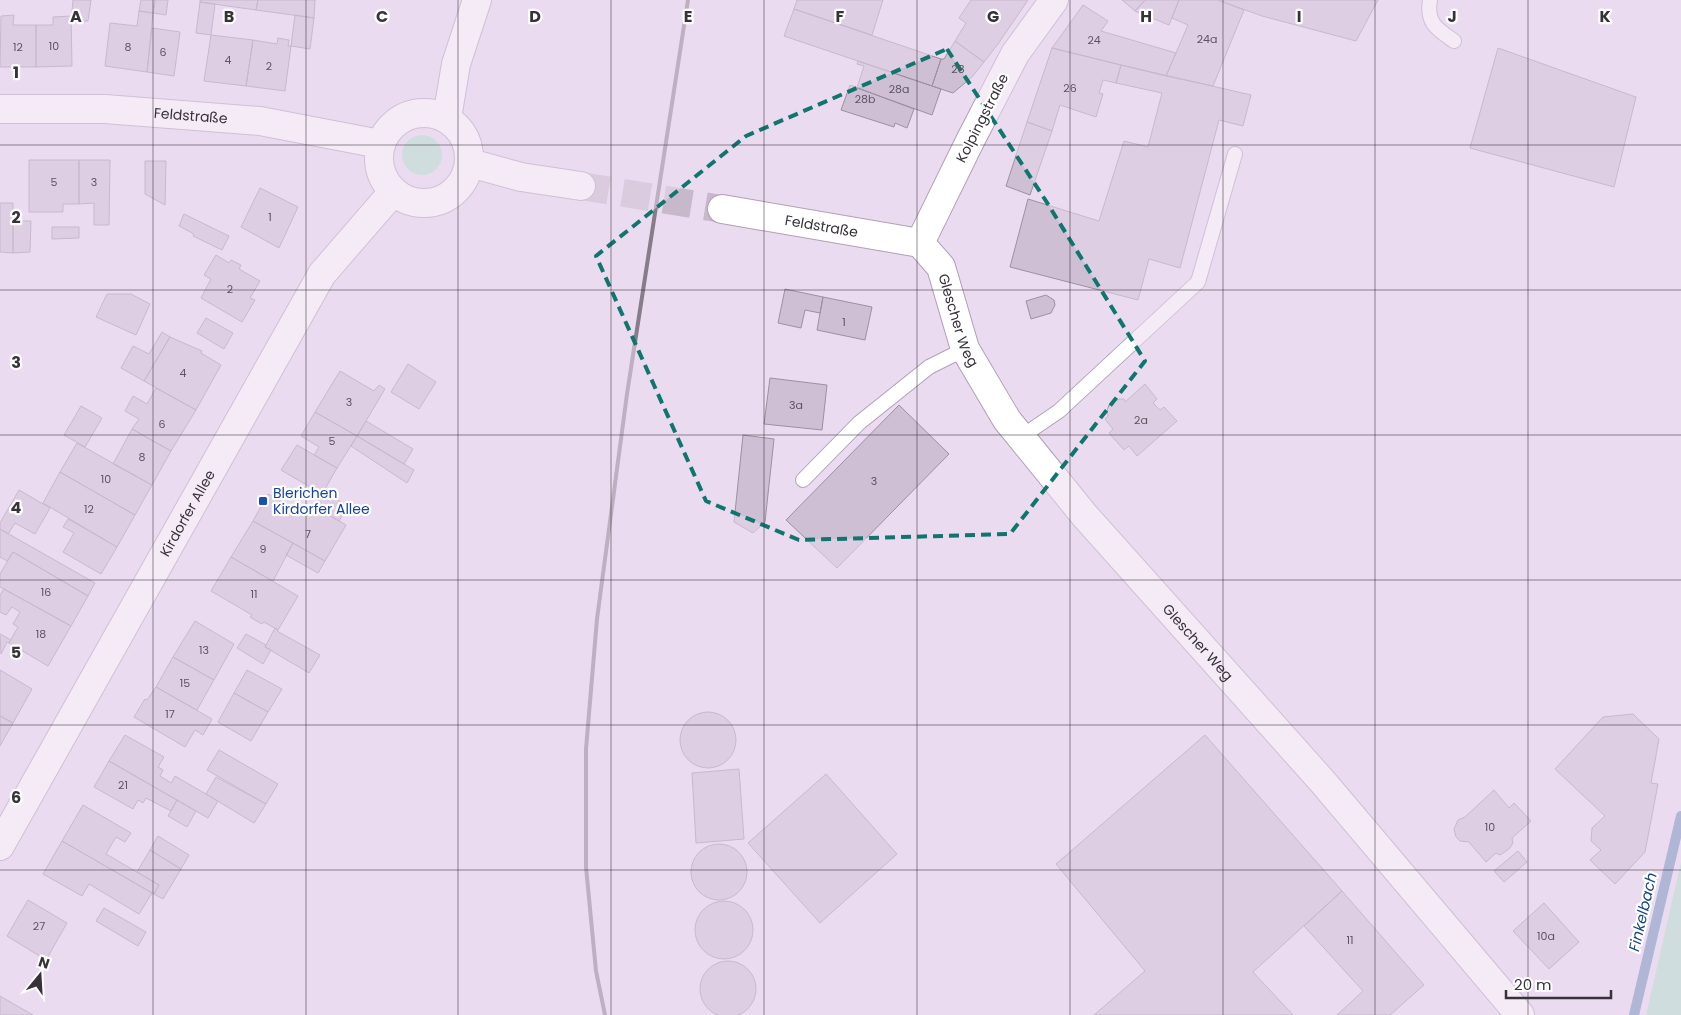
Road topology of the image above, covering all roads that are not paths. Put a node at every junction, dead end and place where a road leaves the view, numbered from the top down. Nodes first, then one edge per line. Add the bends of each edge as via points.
1 (478, 0) edge
2 (1054, 0) edge
3 (1430, 0) edge
4 (1454, 41) dead end
5 (0, 109) edge
6 (447, 118) junction
7 (380, 144) junction
8 (1235, 154) dead end
9 (470, 163) junction
10 (582, 186) tunnel mouth
11 (393, 192) junction
12 (722, 209) tunnel mouth
13 (920, 243) junction
14 (965, 349) junction
15 (1021, 437) junction
16 (803, 480) dead end
17 (0, 846) edge
18 (1520, 1015) edge

1 - 6 street via 456,64
2 - 13 street, Kolpingstraße via 1015,54
3 - 4 lane via 1431,22
5 - 7 street, Feldstraße via 105,109 260,122
6 - 7 street via 416,112 405,116 392,125
6 - 9 street via 462,132 469,147
7 - 11 street via 378,160 381,175
8 - 15 lane via 1198,282 1059,411
9 - 10 street via 521,177
9 - 11 street via 461,185 450,196 435,202 410,202
11 - 17 street, Kirdorfer Allee via 322,274
12 - 13 street, Feldstraße
13 - 14 street, Glescher Weg via 941,267
14 - 15 street, Glescher Weg via 1007,420
14 - 16 lane via 929,367 859,423
15 - 18 street, Glescher Weg via 1085,516 1322,781

